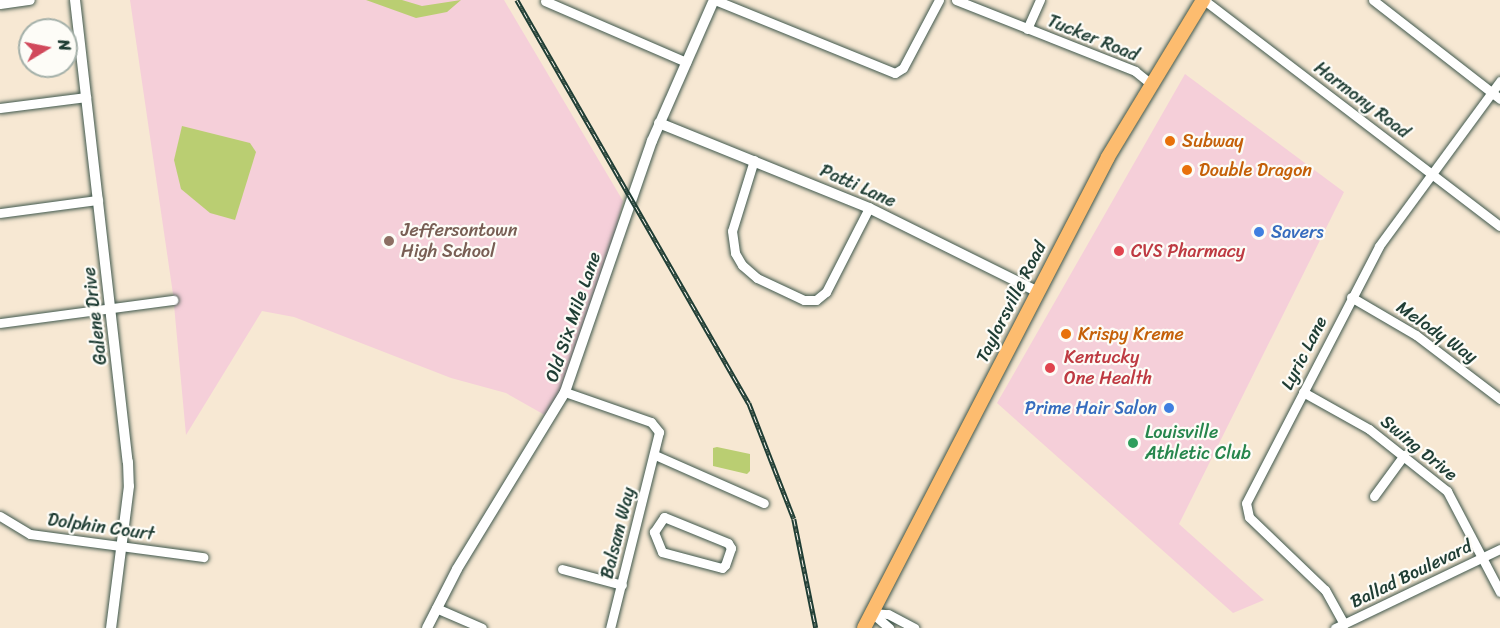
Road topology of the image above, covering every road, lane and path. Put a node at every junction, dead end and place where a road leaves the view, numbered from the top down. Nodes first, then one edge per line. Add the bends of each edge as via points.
1 (30, 0) edge
2 (75, 0) edge
3 (715, 0) edge
4 (939, 0) edge
5 (956, 0) edge
6 (1040, 0) edge
7 (1204, 0) edge
8 (1373, 0) edge
9 (545, 1) edge
10 (0, 4) edge
11 (1027, 29) junction
12 (686, 62) junction
13 (1500, 81) edge
14 (1150, 83) junction
15 (1491, 92) junction
16 (86, 98) junction
17 (1500, 99) edge
18 (0, 108) edge
19 (659, 123) junction
20 (754, 160) junction
21 (1430, 173) junction
22 (98, 200) junction
23 (869, 208) junction
24 (0, 213) edge
25 (1500, 226) edge
26 (1038, 292) junction
27 (1352, 297) junction
28 (173, 300) dead end
29 (111, 309) junction
30 (0, 323) edge
31 (565, 392) junction
32 (1303, 392) junction
33 (1500, 399) edge
34 (656, 451) junction
35 (1404, 456) junction
36 (1374, 496) dead end
37 (764, 503) dead end
38 (0, 516) edge
39 (636, 528) junction
40 (654, 532) junction
41 (122, 546) junction
42 (1500, 549) edge
43 (203, 557) dead end
44 (1484, 557) junction
45 (562, 569) dead end
46 (622, 585) junction
47 (1500, 592) edge
48 (436, 608) junction
49 (872, 614) junction
50 (1340, 626) edge
51 (111, 628) edge
52 (427, 628) edge
53 (482, 628) edge
54 (610, 628) edge
55 (864, 628) edge
56 (889, 628) edge
57 (914, 628) edge

1 - 10 street
2 - 16 street, Galene Drive
3 - 4 street via 895,73 903,68
3 - 12 street, Old Six Mile Lane
5 - 11 street, Tucker Road
6 - 11 street
7 - 14 main road, Taylorsville Road
7 - 21 street, Harmony Road
8 - 15 street
9 - 12 street
11 - 14 street, Tucker Road via 1135,71
12 - 19 street, Old Six Mile Lane
13 - 15 street, Lyric Lane
14 - 26 main road, Taylorsville Road
15 - 17 street
15 - 21 street, Lyric Lane
16 - 18 street
16 - 22 street, Galene Drive
19 - 20 street, Patti Lane
19 - 31 street, Old Six Mile Lane
20 - 23 street, Patti Lane
20 - 23 street via 732,231 735,253 741,265 757,278 804,300 816,300 826,292
21 - 25 street, Harmony Road
21 - 27 street, Lyric Lane via 1379,246
22 - 24 street
22 - 29 street, Galene Drive
23 - 26 street, Patti Lane
26 - 49 main road, Taylorsville Road
27 - 32 street, Lyric Lane
27 - 33 street, Melody Way via 1416,335
28 - 29 street
29 - 30 street
29 - 41 street, Galene Drive via 128,462
31 - 34 street via 655,424 659,432
31 - 48 street, Old Six Mile Lane
32 - 35 street, Swing Drive via 1350,417
32 - 50 street, Lyric Lane via 1246,510 1252,521 1325,590
34 - 37 street
34 - 39 street, Balsam Way
35 - 36 street
35 - 44 street, Swing Drive via 1447,491
38 - 41 street, Dolphin Court via 30,534
39 - 40 street
39 - 46 street, Balsam Way
40 - 40 street via 662,552 722,568 729,555 728,543 672,517 664,517
41 - 43 street, Dolphin Court
41 - 51 street, Galene Drive
42 - 44 street, Ballad Boulevard
44 - 47 street, Swing Drive
44 - 50 street, Ballad Boulevard
45 - 46 street
46 - 54 street, Balsam Way
48 - 52 street, Old Six Mile Lane
48 - 53 street
49 - 55 main road, Taylorsville Road
49 - 56 street
49 - 57 street via 888,614

